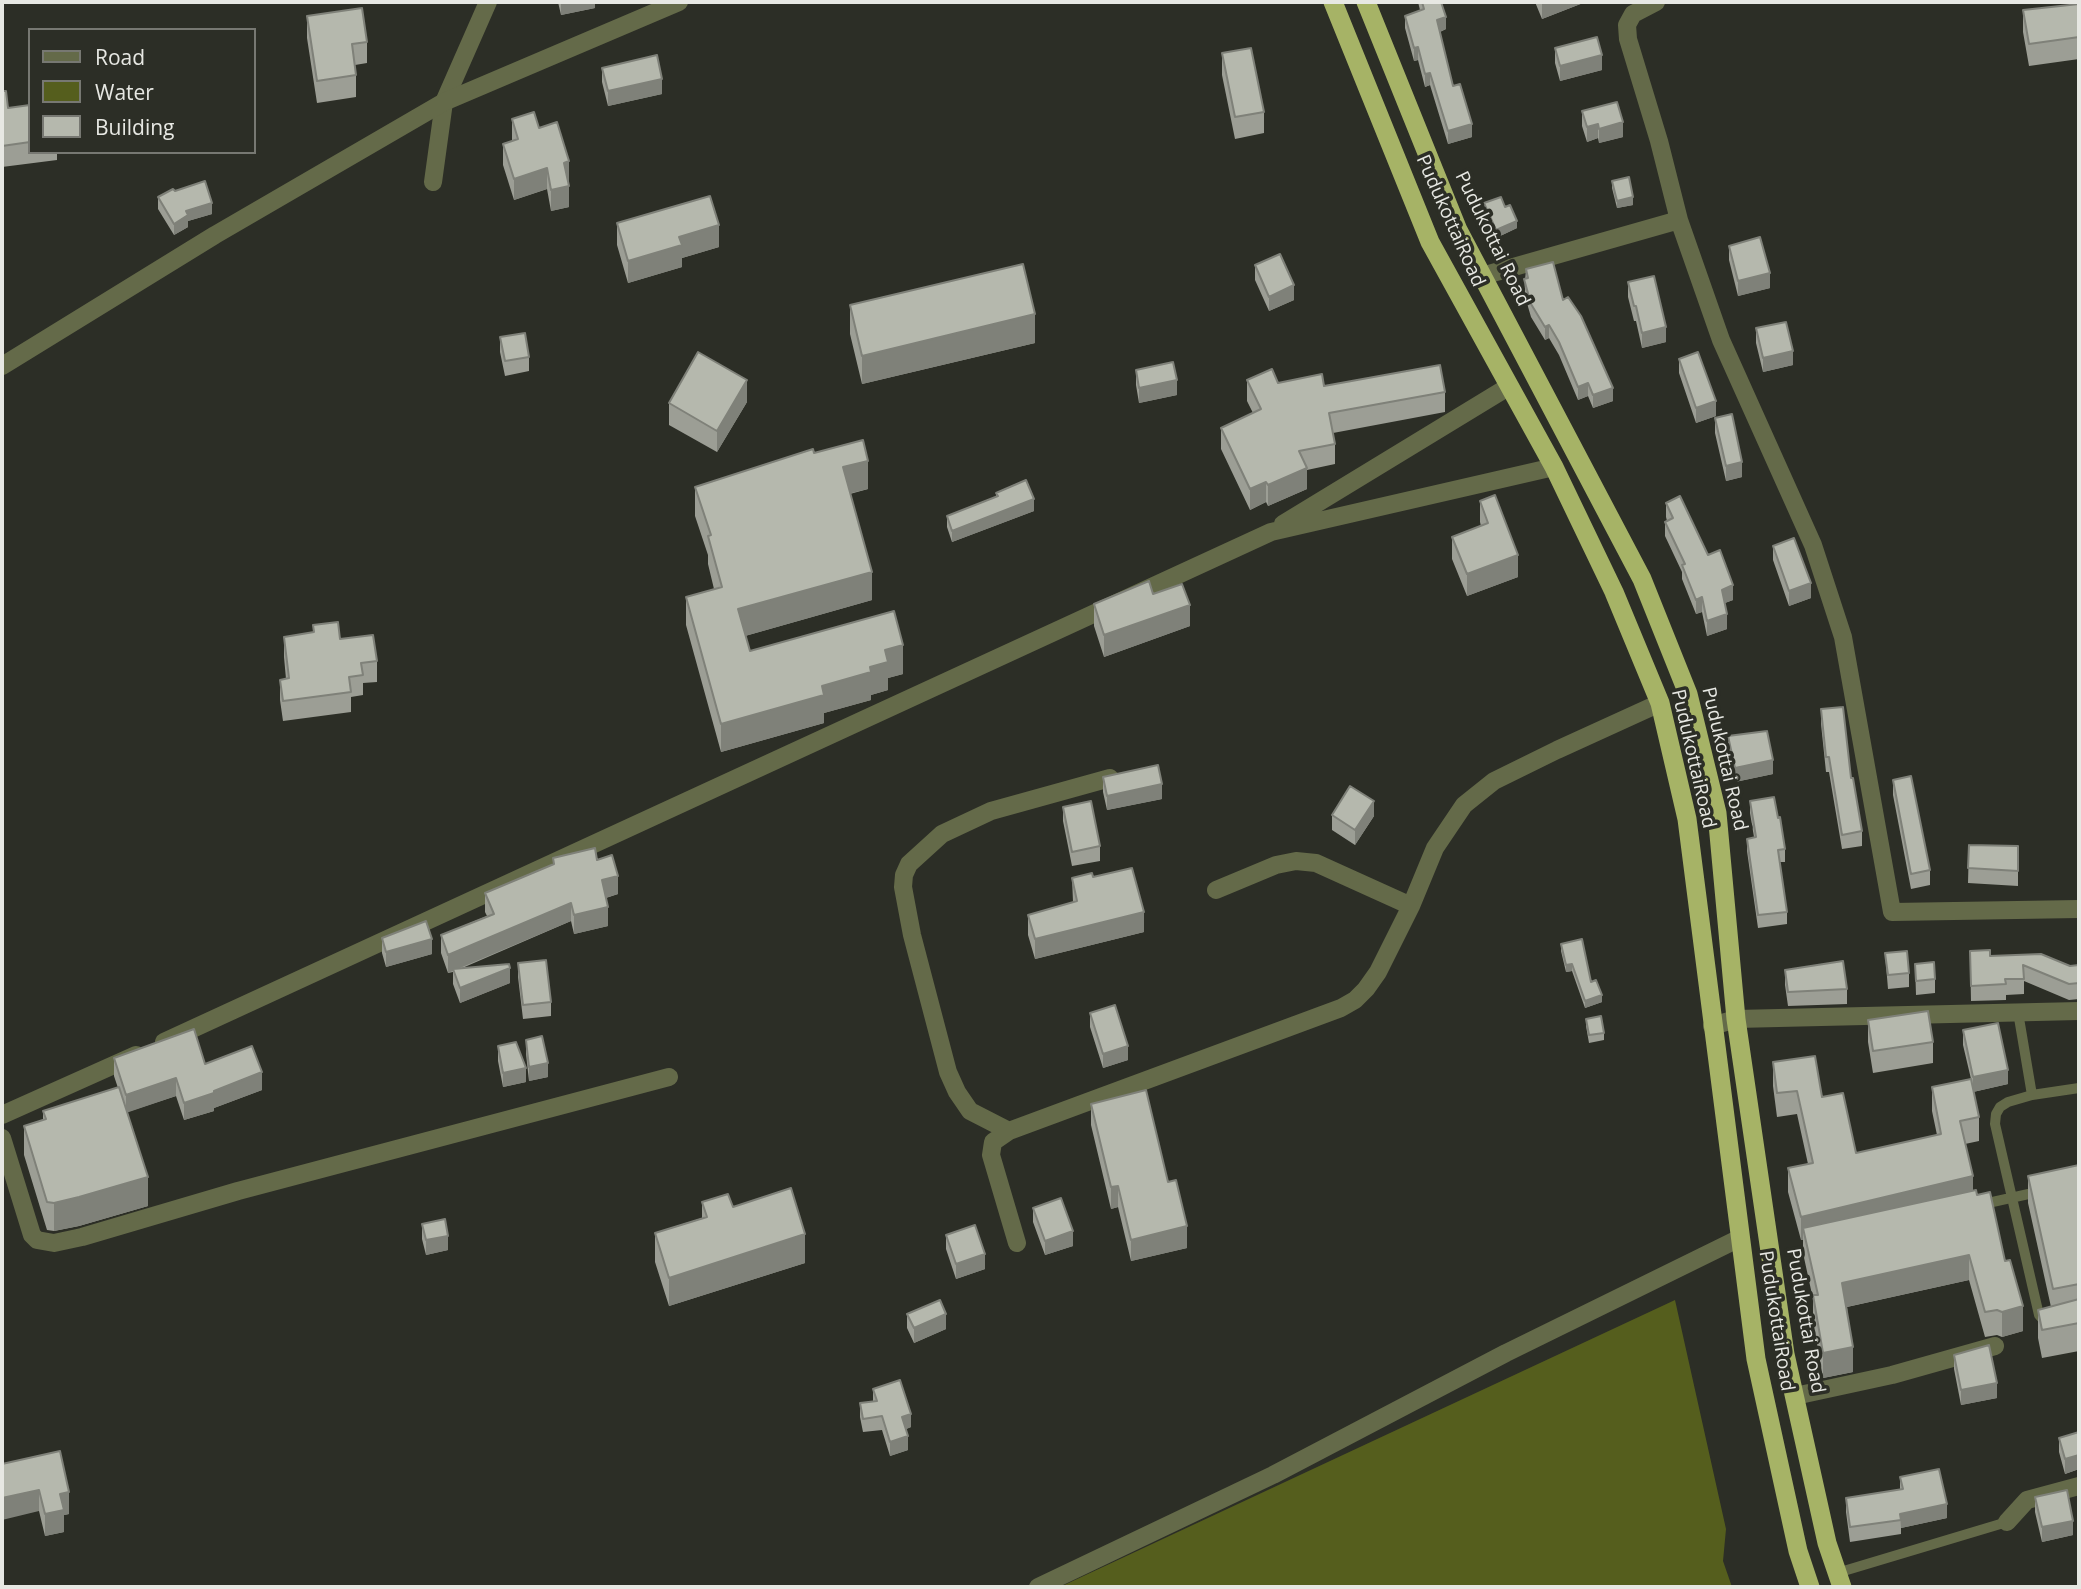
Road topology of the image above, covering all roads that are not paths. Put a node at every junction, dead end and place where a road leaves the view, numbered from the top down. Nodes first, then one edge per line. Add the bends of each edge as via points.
1 (488, 2) edge
2 (679, 2) edge
3 (1333, 2) edge
4 (1366, 2) edge
5 (1656, 2) edge
6 (444, 102) junction
7 (433, 182) dead end
8 (1679, 220) junction
9 (1482, 276) junction
10 (2, 366) edge
11 (1508, 387) junction
12 (1554, 467) junction
13 (1271, 532) junction
14 (1660, 703) junction
15 (1110, 778) edge
16 (1216, 890) dead end
17 (1411, 906) junction
18 (2079, 909) edge
19 (2079, 1011) edge
20 (2018, 1012) junction
21 (1736, 1019) junction
22 (1712, 1026) junction
23 (669, 1077) dead end
24 (2079, 1088) edge
25 (2032, 1095) junction
26 (2, 1115) edge
27 (1009, 1131) junction
28 (2, 1138) edge
29 (2052, 1189) edge
30 (2011, 1198) junction
31 (1973, 1207) edge
32 (1740, 1238) junction
33 (1017, 1243) dead end
34 (1771, 1256) junction
35 (1743, 1261) junction
36 (2062, 1323) edge
37 (1995, 1346) dead end
38 (1794, 1396) junction
39 (2079, 1486) edge
40 (2007, 1522) joint
41 (1839, 1580) edge
42 (1038, 1587) edge
43 (1810, 1587) edge

1 - 6 street
2 - 6 street
3 - 11 highway, PudukottaiRoad via 1430,242
4 - 9 highway, Pudukottai Road via 1458,230
5 - 8 street via 1633,14 1628,39
6 - 7 street
6 - 10 street
8 - 9 street
8 - 18 street via 1721,340 1813,545 1843,637 1892,912
9 - 21 highway, Pudukottai Road via 1642,579 1688,694 1717,813
11 - 12 highway, PudukottaiRoad
11 - 13 street
12 - 13 street
12 - 14 highway, PudukottaiRoad via 1614,592
13 - 26 street
14 - 17 street via 1494,781 1464,805 1435,848
14 - 22 highway, PudukottaiRoad via 1687,819
15 - 27 street via 991,811 942,834 909,864 904,875 912,935 948,1072 970,1111
16 - 17 street via 1296,861 1316,863
17 - 27 street via 1378,972 1355,1000 1341,1008
19 - 20 street
20 - 21 street
20 - 25 lane
21 - 22 street
21 - 34 highway, Pudukottai Road
22 - 32 highway, PudukottaiRoad
23 - 28 street via 54,1244 32,1236
24 - 25 lane
25 - 30 lane via 2008,1102 1996,1114
27 - 33 street via 993,1142 991,1155
29 - 30 lane
30 - 31 lane
30 - 36 lane via 2039,1315 2043,1322
32 - 35 highway, PudukottaiRoad
32 - 42 street via 1273,1475
34 - 35 highway
34 - 38 highway, Pudukottai Road
35 - 43 highway, PudukottaiRoad via 1756,1359
37 - 38 street
38 - 41 highway, Pudukottai Road
39 - 40 street via 2027,1500
40 - 41 lane

